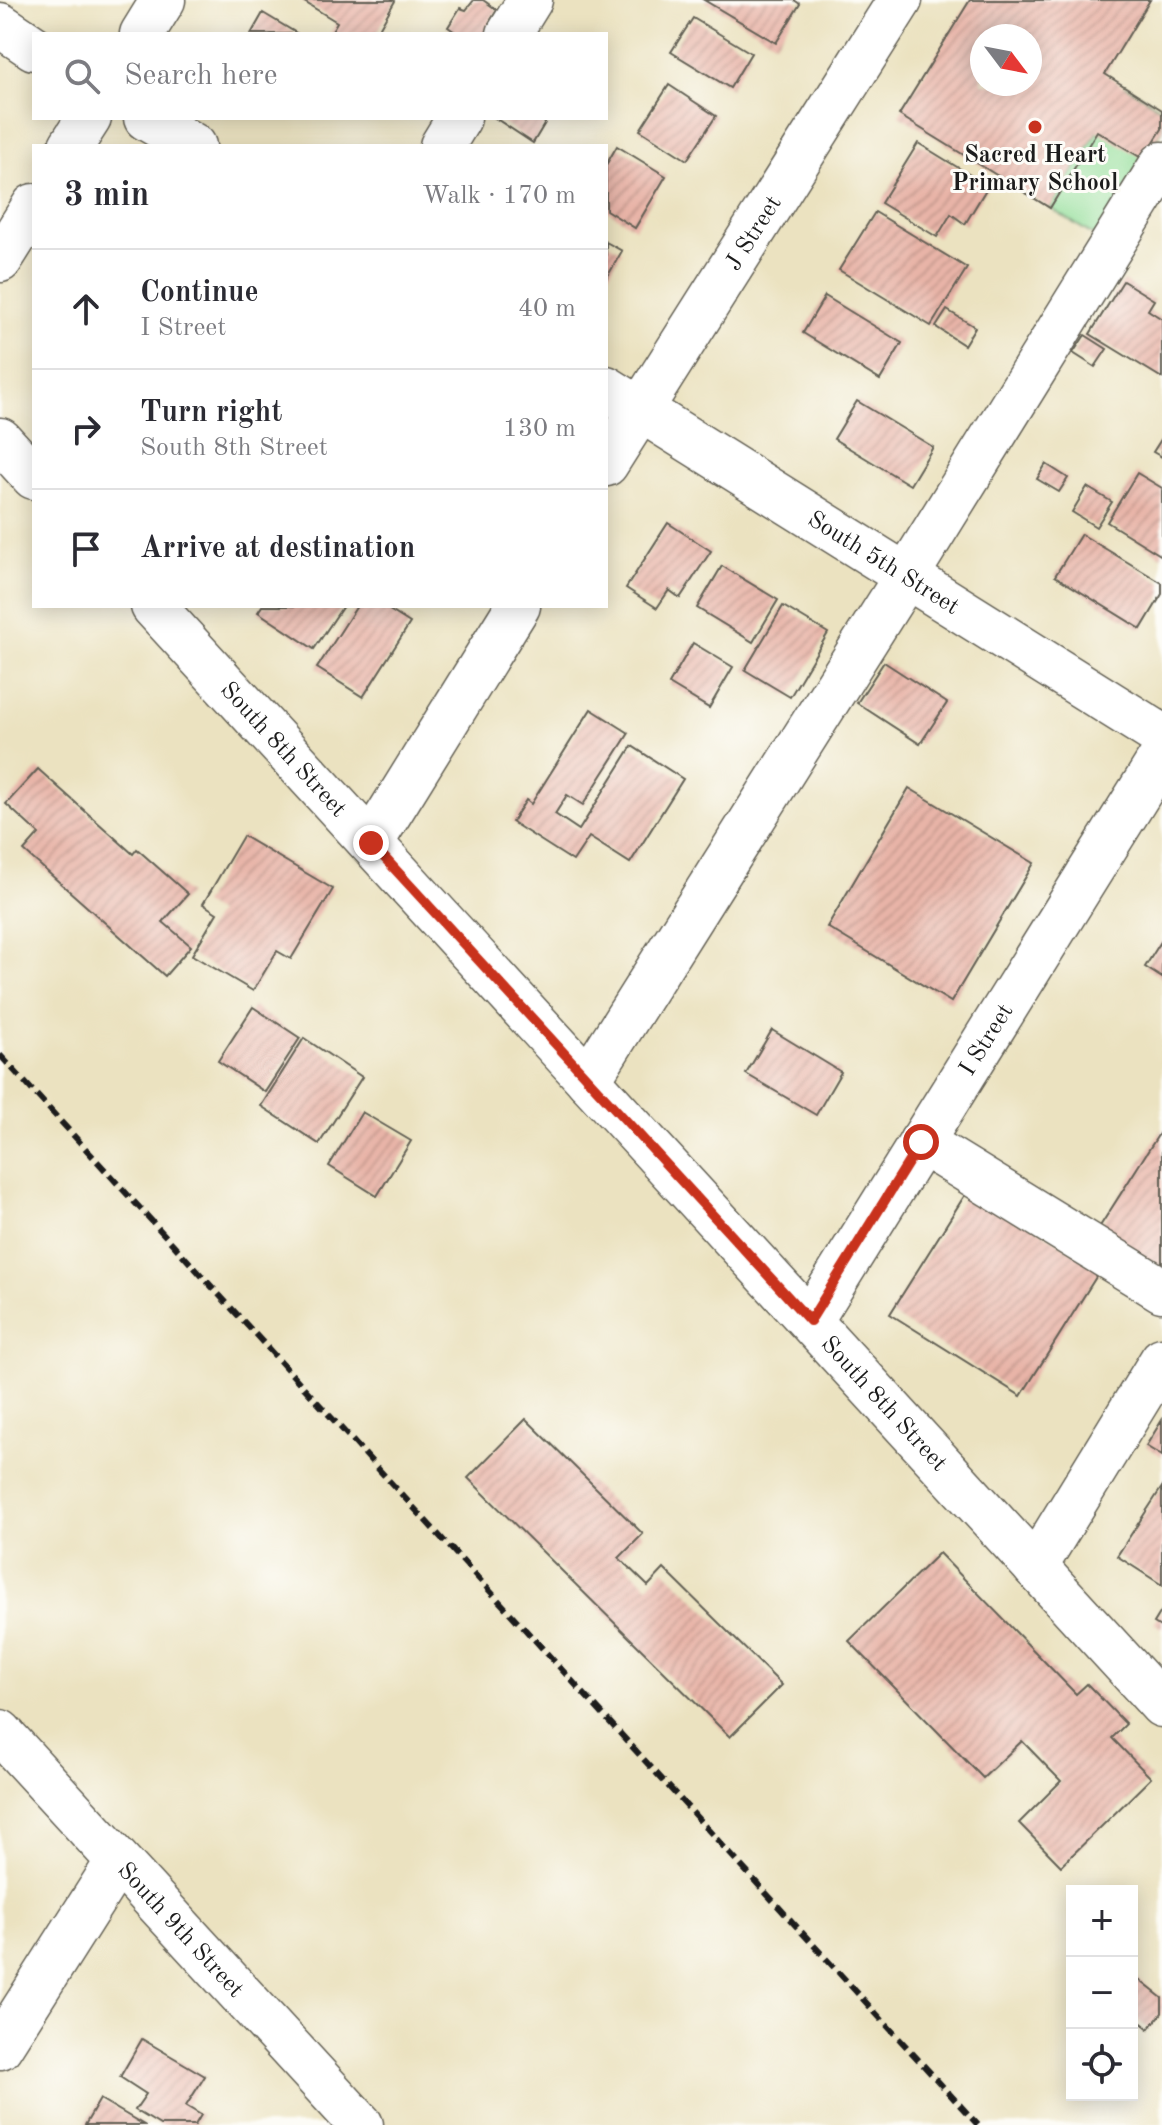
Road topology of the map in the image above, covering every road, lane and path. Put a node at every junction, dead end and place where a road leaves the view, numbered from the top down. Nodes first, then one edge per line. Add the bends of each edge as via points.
1 (163, 0) edge
2 (530, 0) edge
3 (900, 0) edge
4 (0, 25) edge
5 (143, 32) edge
6 (510, 32) edge
7 (32, 47) edge
8 (88, 120) edge
9 (149, 120) edge
10 (458, 120) edge
11 (72, 144) edge
12 (191, 144) edge
13 (443, 144) edge
14 (1162, 164) edge
15 (32, 209) edge
16 (0, 260) edge
17 (623, 398) edge
18 (0, 440) edge
19 (608, 456) edge
20 (32, 475) edge
21 (907, 575) junction
22 (155, 608) edge
23 (517, 608) edge
24 (1162, 736) edge
25 (1162, 756) edge
26 (371, 843) junction
27 (588, 1080) junction
28 (921, 1142) junction
29 (1162, 1290) edge
30 (810, 1321) junction
31 (1162, 1360) edge
32 (1035, 1567) junction
33 (1162, 1705) edge
34 (0, 1732) edge
35 (118, 1861) junction
36 (0, 2047) edge
37 (322, 2109) edge
38 (361, 2125) edge

1 - 5 street
2 - 6 street
3 - 17 street, J Street
4 - 7 street
8 - 11 street
9 - 12 street
10 - 13 street
14 - 21 street
15 - 16 street
17 - 19 street, J Street
17 - 21 street, South 5th Street
18 - 20 street
21 - 24 street, South 5th Street
21 - 27 street
22 - 26 street, South 8th Street
23 - 26 street
25 - 28 street, I Street
26 - 27 street, South 8th Street
27 - 30 street, South 8th Street
28 - 29 street
28 - 30 street, I Street
30 - 32 street, South 8th Street
31 - 32 street
32 - 33 street, South 8th Street
34 - 35 street, South 9th Street
35 - 36 street
35 - 37 street, South 9th Street
37 - 38 street, South 9th Street

